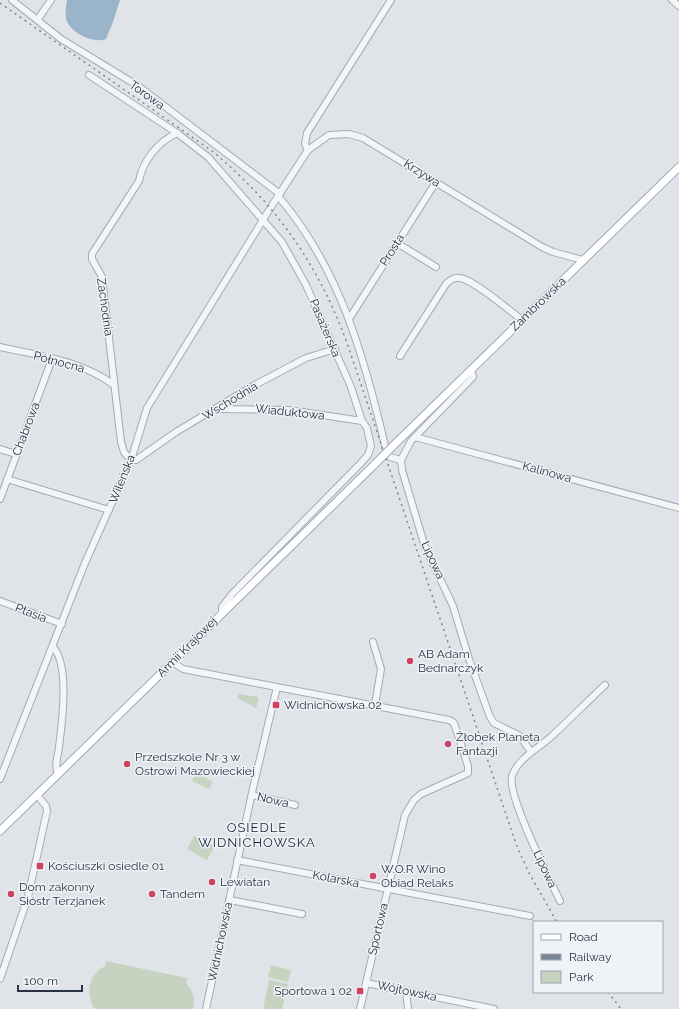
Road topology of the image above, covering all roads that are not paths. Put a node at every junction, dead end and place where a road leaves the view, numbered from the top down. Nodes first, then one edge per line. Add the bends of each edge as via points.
1 (12, 0) edge
2 (51, 0) edge
3 (391, 0) edge
4 (672, 0) edge
5 (679, 6) edge
6 (38, 20) junction
7 (89, 75) dead end
8 (177, 133) junction
9 (308, 150) junction
10 (679, 167) edge
11 (436, 182) junction
12 (279, 195) junction
13 (263, 220) junction
14 (397, 243) junction
15 (583, 260) junction
16 (436, 267) dead end
17 (349, 319) junction
18 (522, 320) junction
19 (0, 347) edge
20 (334, 349) junction
21 (400, 356) dead end
22 (52, 359) junction
23 (471, 370) junction
24 (114, 385) junction
25 (217, 409) junction
26 (362, 421) junction
27 (415, 437) junction
28 (397, 442) joint
29 (0, 449) edge
30 (16, 454) junction
31 (131, 460) junction
32 (401, 460) junction
33 (7, 479) junction
34 (0, 499) edge
35 (679, 508) edge
36 (109, 510) junction
37 (0, 601) edge
38 (222, 614) junction
39 (62, 624) junction
40 (373, 642) dead end
41 (53, 647) junction
42 (172, 662) junction
43 (605, 685) dead end
44 (277, 687) junction
45 (375, 706) junction
46 (531, 752) junction
47 (58, 774) junction
48 (0, 779) edge
49 (37, 795) junction
50 (252, 795) junction
51 (295, 805) dead end
52 (0, 831) edge
53 (237, 860) junction
54 (388, 889) junction
55 (230, 900) junction
56 (560, 901) dead end
57 (302, 914) dead end
58 (530, 916) dead end
59 (0, 979) edge
60 (366, 983) junction
61 (406, 991) junction
62 (206, 1009) edge
63 (360, 1009) edge
64 (408, 1009) edge
65 (494, 1009) edge

1 - 6 street, Torowa
2 - 6 street
3 - 9 street via 307,133 305,144
4 - 5 street
6 - 12 street, Torowa via 61,38 138,86
7 - 8 street, Pasażerska
8 - 13 street, Pasażerska via 208,157
8 - 24 street, Zachodnia via 158,144 140,173 139,181 92,254 102,277
9 - 11 street, Krzywa via 329,135 350,134 374,144
9 - 12 street, Krzywa
10 - 15 main road, Zambrowska
11 - 14 street, Prosta
11 - 15 street, Krzywa via 542,247
12 - 13 street, Wileńska
12 - 17 street, Torowa via 325,264
13 - 20 street, Pasażerska via 291,256
13 - 31 street, Wileńska via 147,408
14 - 16 street
14 - 17 street, Prosta
15 - 18 main road, Zambrowska
17 - 32 street, Torowa via 365,366 386,450 390,457
18 - 21 street via 466,280 455,278 446,284
18 - 23 main road, Zambrowska
19 - 22 street, Północna
20 - 25 street, Wschodnia via 306,358 253,386
20 - 26 street, Pasażerska
22 - 24 street, Północna via 78,365
22 - 30 street, Chabrowa
23 - 27 street via 473,377
23 - 28 main road, Zambrowska
24 - 31 street, Zachodnia via 121,442 124,452
25 - 26 street, Wiaduktowa via 289,410
25 - 31 street, Wschodnia via 176,432 136,460
26 - 38 street, Pasażerska via 371,441 368,455 232,594 222,607
27 - 32 street
27 - 35 street, Kalinowa
28 - 38 main road, Armii Krajowej, bridge
29 - 30 street
30 - 33 street, Chabrowa
31 - 36 street, Wileńska
32 - 46 street, Lipowa via 425,547 453,606 490,717 494,723 520,736
33 - 34 street, Chabrowa
33 - 36 street
36 - 39 street, Wileńska
37 - 39 street, Ptasia
38 - 42 main road, Armii Krajowej
39 - 41 street, Wileńska
40 - 45 street via 381,669
41 - 47 street via 58,653 64,682 56,767
41 - 48 street, Wileńska
42 - 44 street via 183,669
42 - 47 main road, Armii Krajowej
43 - 46 street, Lipowa via 551,737
44 - 45 street
44 - 50 street, Widnichowska
45 - 54 street, Sportowa via 452,721 468,766 468,773 430,789 410,805 402,822
46 - 56 street, Lipowa via 520,762 512,777 512,785 541,865
47 - 49 main road, Armii Krajowej
49 - 52 main road, Armii Krajowej
49 - 59 street via 47,811 28,897
50 - 51 street, Nowa
50 - 53 street, Widnichowska
53 - 54 street, Kolarska
53 - 55 street, Widnichowska
54 - 58 street, Kolarska
54 - 60 street, Sportowa
55 - 57 street
55 - 62 street, Widnichowska
60 - 61 street, Wójtowska
60 - 63 street, Sportowa
61 - 64 street
61 - 65 street, Wójtowska

